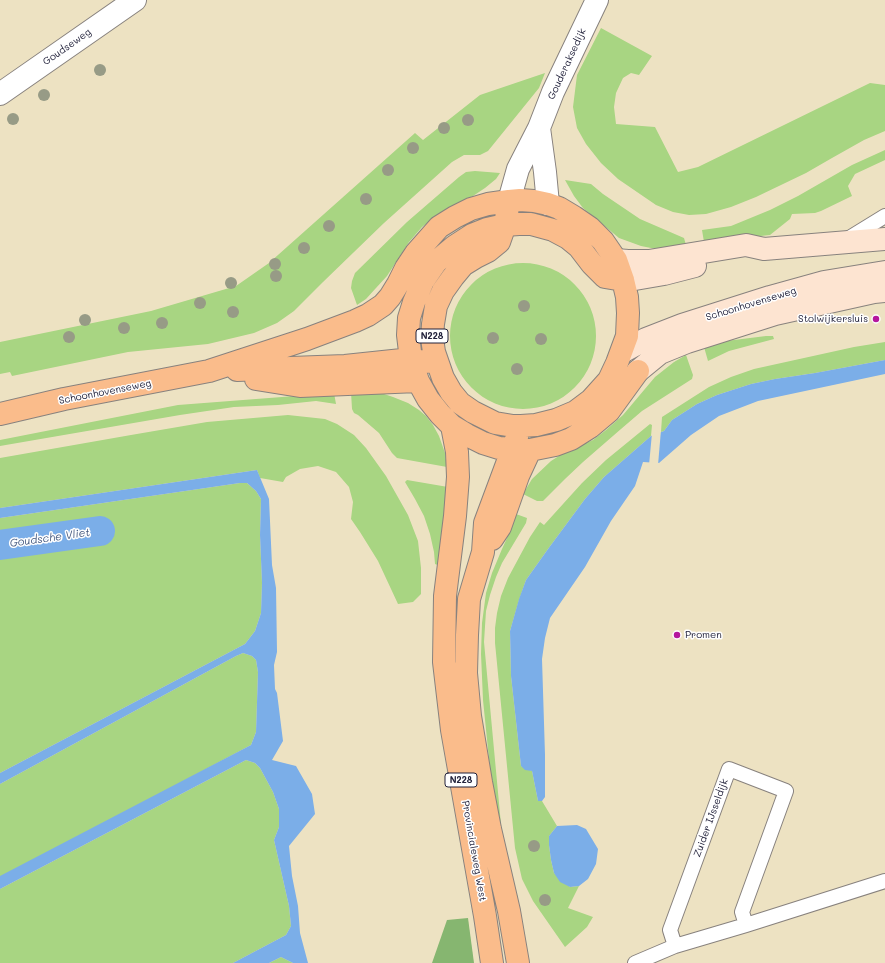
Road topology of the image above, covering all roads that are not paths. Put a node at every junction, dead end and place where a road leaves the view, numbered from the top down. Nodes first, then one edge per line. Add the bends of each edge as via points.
1 (135, 0) edge
2 (597, 0) edge
3 (0, 94) edge
4 (539, 128) junction
5 (509, 201) junction
6 (548, 204) junction
7 (885, 216) edge
8 (505, 225) junction
9 (885, 239) edge
10 (841, 243) junction
11 (764, 249) junction
12 (616, 260) junction
13 (885, 272) edge
14 (623, 280) junction
15 (885, 291) edge
16 (622, 352) junction
17 (411, 360) junction
18 (437, 363) junction
19 (210, 371) junction
20 (418, 381) junction
21 (0, 414) edge
22 (452, 426) junction
23 (521, 426) junction
24 (521, 449) junction
25 (885, 880) edge
26 (746, 925) junction
27 (675, 946) junction
28 (492, 963) edge
29 (518, 963) edge
30 (635, 963) edge

1 - 3 street, Goudseweg
2 - 4 street, Gouderaksedijk / N228 via 553,92
4 - 5 street, Gouderaksedijk / N228 via 518,169
4 - 6 street, Gouderaksedijk / N228
5 - 6 main road, N228
5 - 8 main road, N228
5 - 19 main road, Schoonhovenseweg / N228 via 471,209 439,227 416,253 390,297 368,316
6 - 12 main road, N228 via 590,228
7 - 10 lane
8 - 14 main road, N228 via 531,224 553,230 568,238 605,277
8 - 17 main road, N228 via 472,235 455,246 436,262 423,280 410,318 408,335
8 - 18 main road, N228 via 499,242 464,265 443,291 436,306 433,324 432,338
9 - 10 main road
10 - 11 main road
11 - 12 main road via 746,245 649,261
11 - 14 main road via 745,257
12 - 14 main road, N228
13 - 16 main road, Schoonhovenseweg via 824,282 770,297 682,325 646,339
14 - 16 main road, N228 via 628,313 627,336
15 - 24 main road, Schoonhovenseweg / N228 via 775,314 660,354 638,370 609,411 571,440 555,445
16 - 23 main road, N228 via 608,380 591,400 575,412 556,420
17 - 18 main road, Schoonhovenseweg
17 - 19 main road, Schoonhovenseweg via 345,366
17 - 20 main road, N228
18 - 23 main road, N228 via 451,392 460,403 495,423
19 - 20 main road, Schoonhovenseweg via 300,386
19 - 21 main road, Schoonhovenseweg
20 - 22 main road, N228 via 428,399
22 - 24 main road, N228 via 483,443 499,448
22 - 28 main road, Provincialeweg West / N228 via 458,477 445,596 444,662 452,730
23 - 24 main road, N228
24 - 29 main road, Provincialeweg West / N228 via 518,476 500,527 483,552 470,599 466,673 470,716 490,829
25 - 26 lane
26 - 27 lane
26 - 27 lane, Zuider IJsseldijk via 742,912 786,791 729,769 670,930
27 - 30 lane

